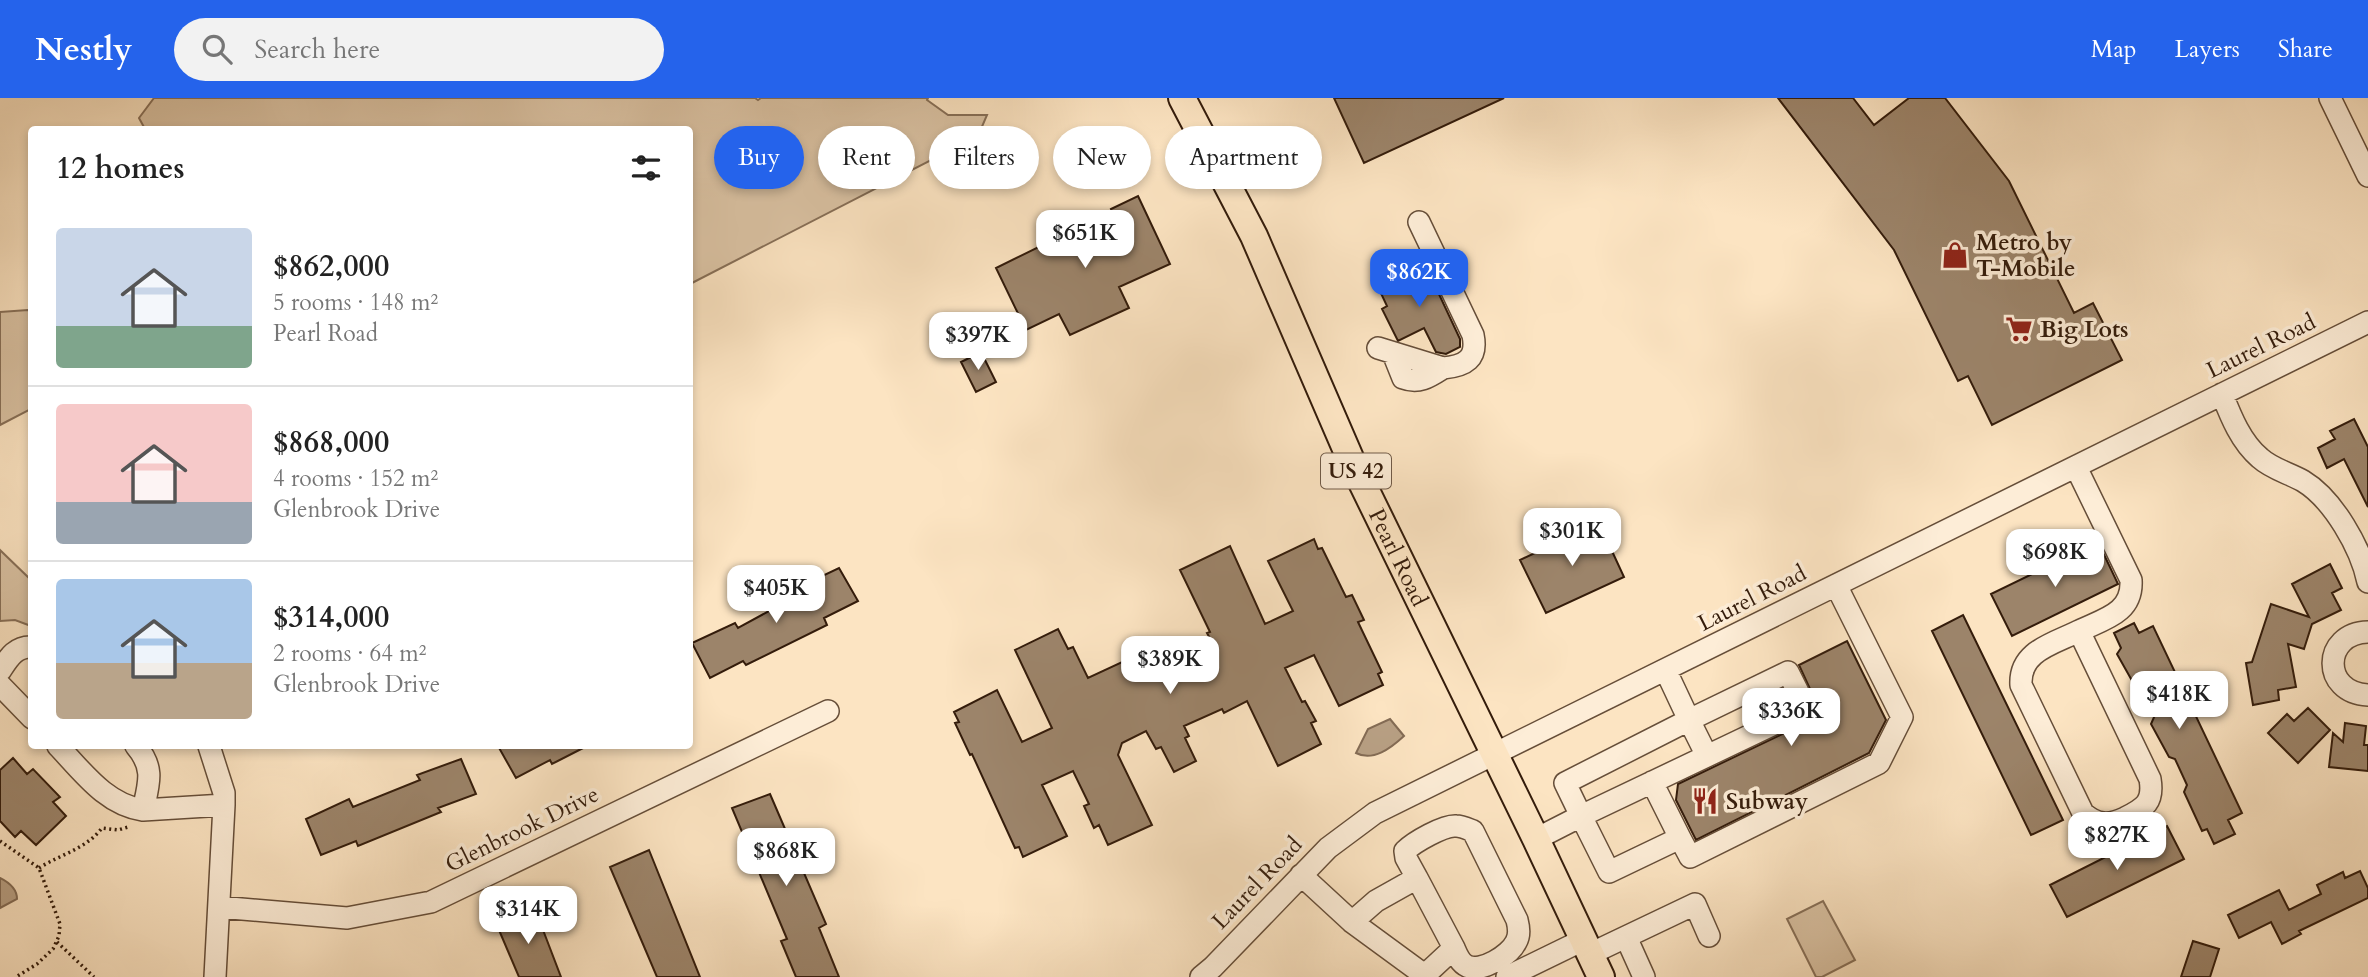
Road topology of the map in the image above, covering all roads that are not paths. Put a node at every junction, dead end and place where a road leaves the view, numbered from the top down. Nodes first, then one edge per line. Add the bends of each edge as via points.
1 (1182, 98) edge
2 (2330, 98) edge
3 (2368, 176) edge
4 (1419, 222) dead end
5 (2368, 322) edge
6 (1386, 350) dead end
7 (2222, 394) junction
8 (2076, 467) junction
9 (2368, 582) edge
10 (1836, 585) junction
11 (2368, 630) edge
12 (2079, 631) junction
13 (28, 646) edge
14 (0, 671) edge
15 (1666, 671) junction
16 (0, 685) edge
17 (2368, 695) edge
18 (828, 711) dead end
19 (28, 714) edge
20 (1689, 720) junction
21 (61, 749) edge
22 (138, 749) edge
23 (210, 749) edge
24 (1494, 753) junction
25 (1707, 756) junction
26 (1653, 782) junction
27 (224, 805) junction
28 (143, 810) junction
29 (1581, 816) junction
30 (1680, 838) junction
31 (1536, 839) junction
32 (1301, 875) junction
33 (1417, 878) junction
34 (219, 907) junction
35 (1353, 922) junction
36 (1709, 936) dead end
37 (1626, 937) junction
38 (1454, 948) junction
39 (1591, 957) edge
40 (1538, 970) edge
41 (1426, 976) edge
42 (215, 977) edge
43 (1200, 977) edge
44 (1507, 977) edge
45 (1644, 977) edge

1 - 24 main road, Pearl Road / US 42 via 1254,236 1350,458
2 - 3 street
4 - 6 street via 1476,347 1465,361 1443,368
5 - 7 street, Laurel Road
7 - 8 street, Laurel Road
7 - 9 street via 2239,430 2260,458 2304,482 2340,517
8 - 10 street, Laurel Road
8 - 12 street via 2131,580 2132,592 2120,611
10 - 15 street, Laurel Road
10 - 30 street via 1902,717 1879,762 1690,857
11 - 17 street via 2339,644 2333,664 2334,674 2347,690
12 - 12 street via 2032,655 2024,664 2021,685 2083,813 2091,820 2113,824 2141,810 2152,789
13 - 14 street via 13,653
15 - 20 street
15 - 24 street, Laurel Road
16 - 19 street
18 - 34 street, Glenbrook Drive via 431,902 347,918
20 - 25 street
20 - 25 street via 1788,673 1798,692 1791,716
20 - 29 street via 1565,783
21 - 28 street via 101,791 121,804
22 - 28 street via 149,766
23 - 27 street
24 - 31 main road, Pearl Road / US 42
24 - 32 street, Laurel Road via 1375,813
25 - 26 street
26 - 29 street
26 - 30 street
27 - 28 street
27 - 34 street
29 - 30 street via 1609,872
29 - 31 street
31 - 39 main road, Pearl Road / US 42
32 - 35 street
32 - 43 street, Laurel Road
33 - 35 street via 1376,901
33 - 38 street
33 - 38 street via 1406,858 1411,845 1447,827 1458,825 1473,831 1517,920 1519,935 1503,957 1476,968 1461,962
34 - 42 street
35 - 41 street
36 - 37 street via 1695,904
37 - 39 street
37 - 45 street
38 - 41 street
39 - 40 street
40 - 44 street

